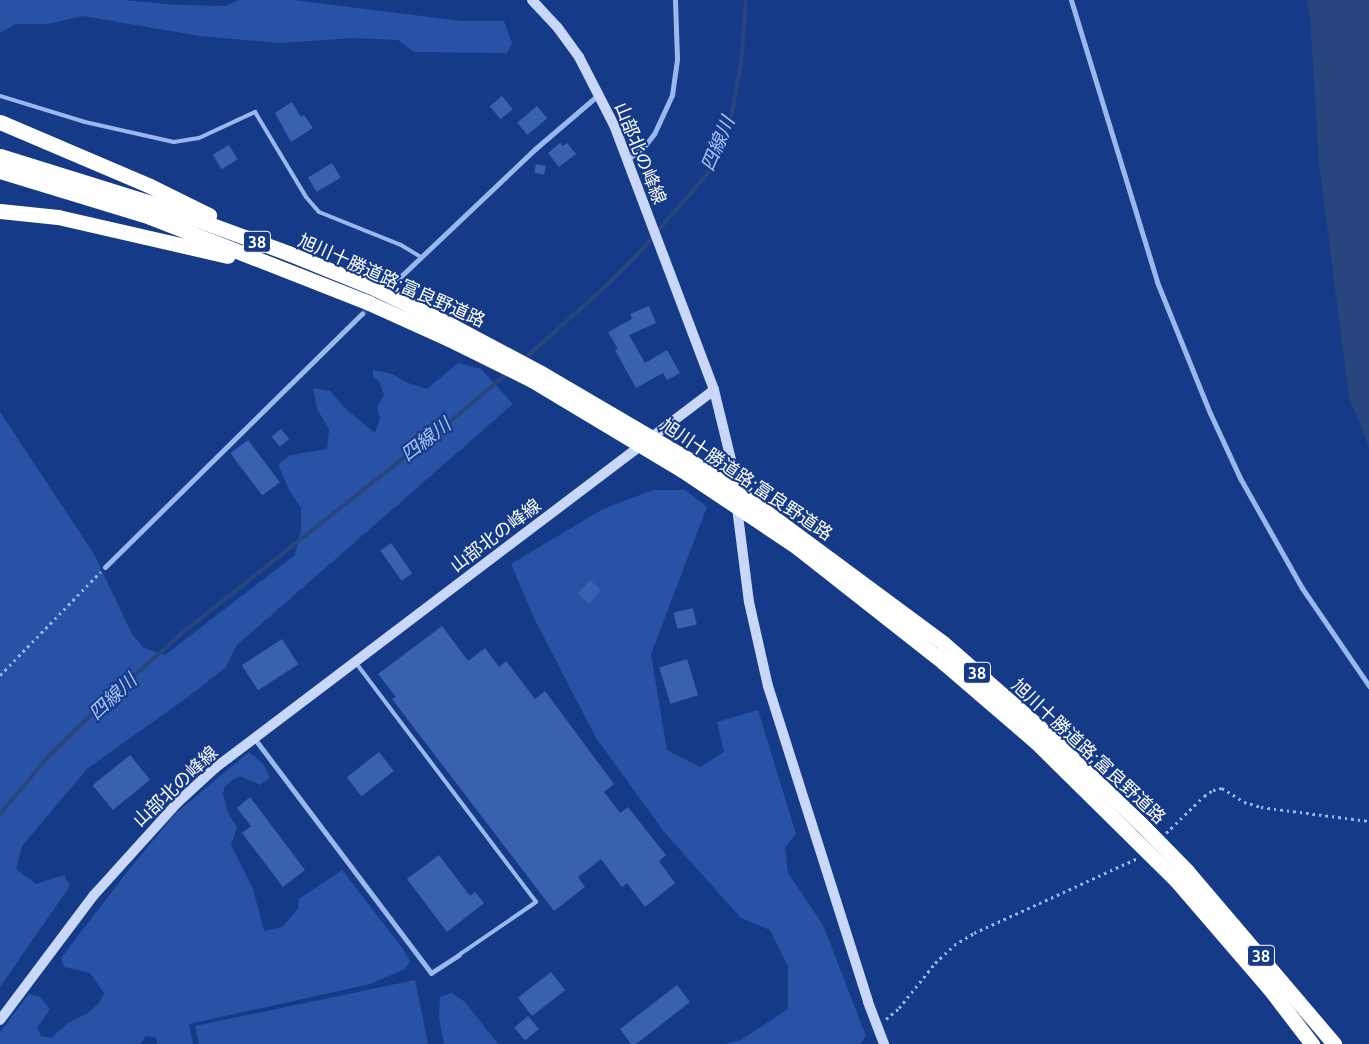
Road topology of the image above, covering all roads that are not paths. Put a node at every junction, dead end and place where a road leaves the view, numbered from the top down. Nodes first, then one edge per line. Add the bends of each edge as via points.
1 (532, 0) edge
2 (675, 0) edge
3 (1071, 0) edge
4 (600, 94) junction
5 (0, 96) edge
6 (0, 122) edge
7 (0, 156) edge
8 (628, 159) junction
9 (0, 170) edge
10 (0, 211) edge
11 (288, 253) junction
12 (421, 257) junction
13 (281, 268) junction
14 (398, 279) tunnel mouth
15 (362, 314) tunnel mouth
16 (499, 357) junction
17 (714, 390) junction
18 (105, 567) road end
19 (354, 661) junction
20 (1369, 686) edge
21 (254, 738) junction
22 (1181, 875) junction
23 (459, 955) joint
24 (0, 1020) edge
25 (884, 1044) edge
26 (1312, 1044) edge
27 (1334, 1044) edge

1 - 4 main road, 山部北の峰線 via 579,57
2 - 8 street via 678,58 672,95 654,134
3 - 20 street via 1157,282 1210,413 1240,478 1297,580
4 - 8 main road, 山部北の峰線
4 - 12 street via 535,149
5 - 12 lane via 84,122 174,142 199,138 255,112 306,198 319,212 401,245
6 - 11 highway via 150,186
7 - 11 highway, 旭川十勝道路;富良野道路 / 38 via 157,204
8 - 17 main road, 山部北の峰線
9 - 13 highway, 旭川十勝道路;富良野道路 / 38 via 150,217
10 - 13 highway, 38 via 58,217
11 - 16 highway, 旭川十勝道路;富良野道路 / 38 via 376,289 453,326
12 - 14 street
13 - 16 highway, 旭川十勝道路;富良野道路 / 38
15 - 18 street
16 - 22 highway, 旭川十勝道路;富良野道路 / 38 via 688,460 943,643 1046,733
17 - 19 main road, 山部北の峰線
17 - 25 main road via 731,460 749,602 768,686
19 - 21 main road, 山部北の峰線
19 - 23 lane via 536,902
21 - 23 street via 431,973
21 - 24 main road, 山部北の峰線 via 176,803 134,848
22 - 26 highway, 旭川十勝道路;富良野道路 / 38
22 - 27 highway, 旭川十勝道路;富良野道路 / 38 via 1279,977

